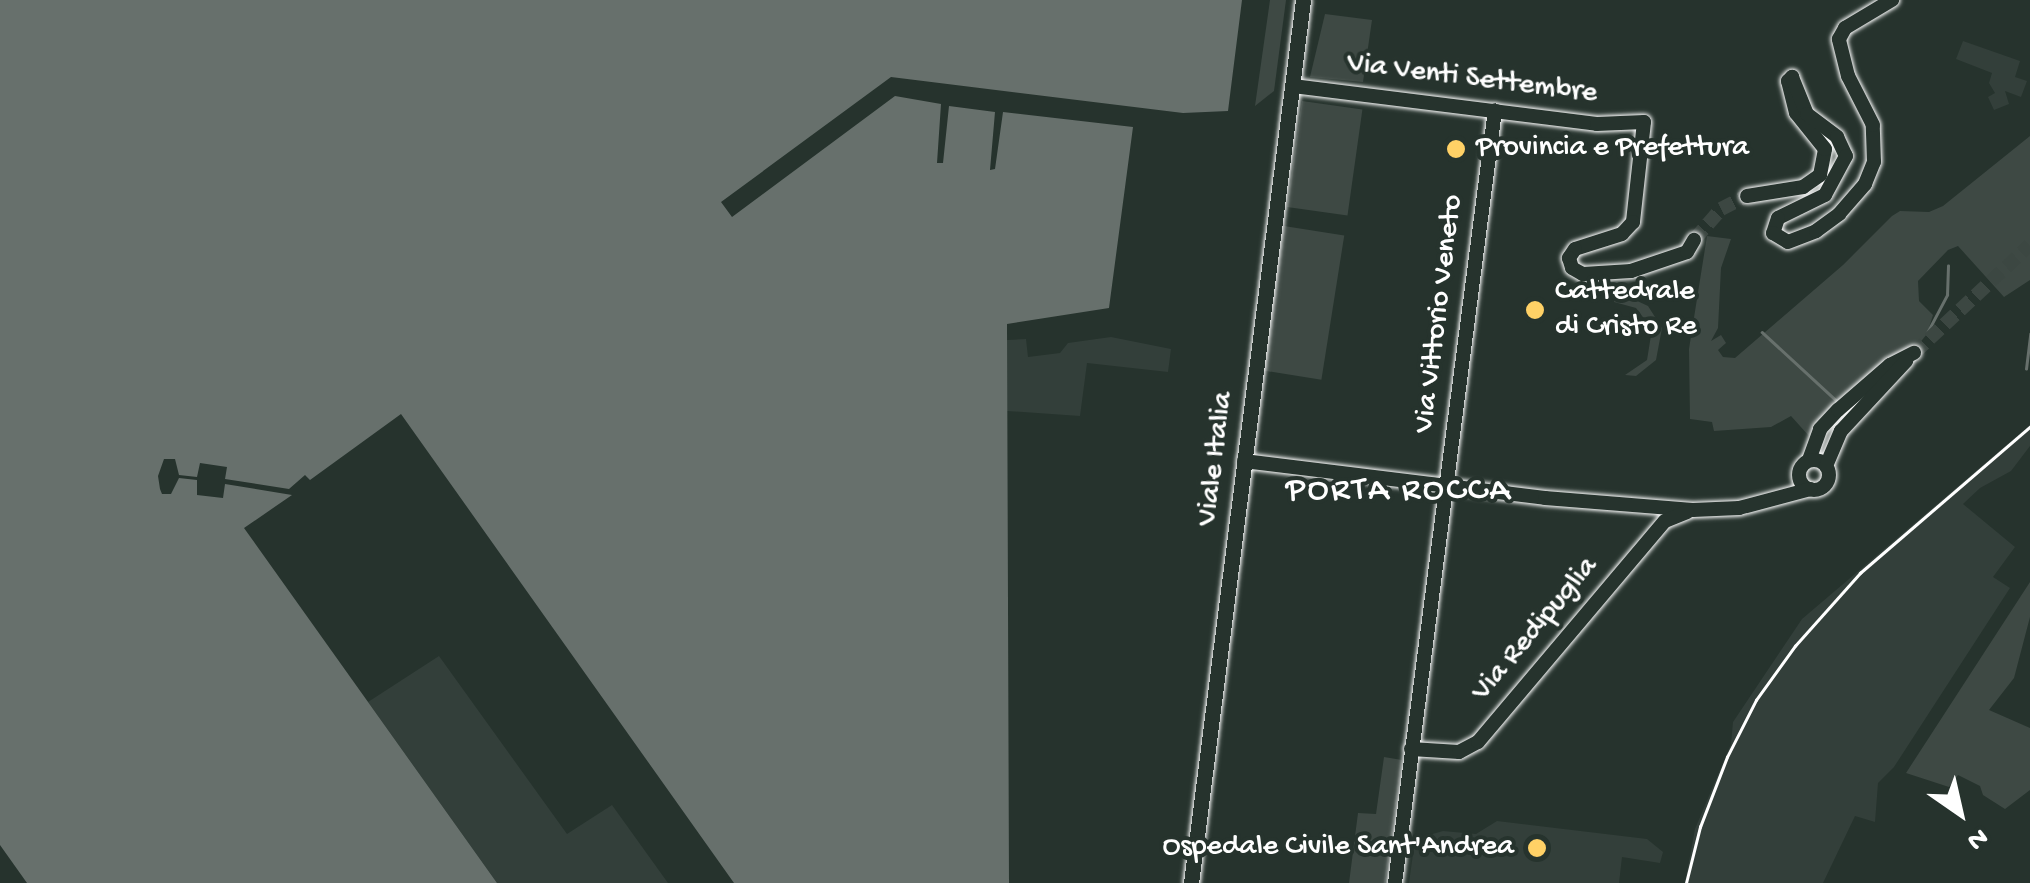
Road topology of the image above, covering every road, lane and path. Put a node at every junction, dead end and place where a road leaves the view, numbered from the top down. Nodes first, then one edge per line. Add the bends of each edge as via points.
1 (1307, 0) edge
2 (1892, 0) edge
3 (1293, 86) junction
4 (1489, 109) junction
5 (1747, 196) tunnel mouth
6 (1694, 240) tunnel mouth
7 (1809, 460) junction
8 (1244, 461) junction
9 (1826, 466) junction
10 (1798, 476) junction
11 (1446, 484) junction
12 (1811, 490) junction
13 (1760, 503) junction
14 (1639, 507) junction
15 (1693, 510) junction
16 (1652, 537) junction
17 (1412, 749) junction
18 (1191, 883) edge
19 (1395, 883) edge

1 - 3 main road, Viale Italia
2 - 5 street via 1845,28 1839,40 1848,76 1873,125 1874,162 1864,184 1816,231 1788,242 1773,233 1778,218 1825,195 1846,156 1838,137 1807,114 1792,76 1796,113 1825,149 1820,174 1803,187
3 - 4 street, Via Venti Settembre
3 - 8 main road, Viale Italia
4 - 6 street, Via Venti Settembre via 1596,124 1644,122 1633,222 1622,234 1575,248 1572,268 1583,274 1631,271 1687,252
4 - 11 street, Via Vittorio Veneto
7 - 9 street
7 - 9 street via 1820,429 1838,410 1914,353 1841,432
7 - 10 street
8 - 11 street
8 - 18 main road, Viale Italia
9 - 12 street via 1827,482
10 - 12 street
10 - 13 street
11 - 14 street
11 - 17 street, Via Vittorio Veneto
12 - 13 street
13 - 15 street
14 - 15 street
14 - 16 street via 1654,519
15 - 16 street, Via Redipuglia via 1670,518
16 - 17 street, Via Redipuglia via 1478,742 1459,752
17 - 19 street, Via Vittorio Veneto

